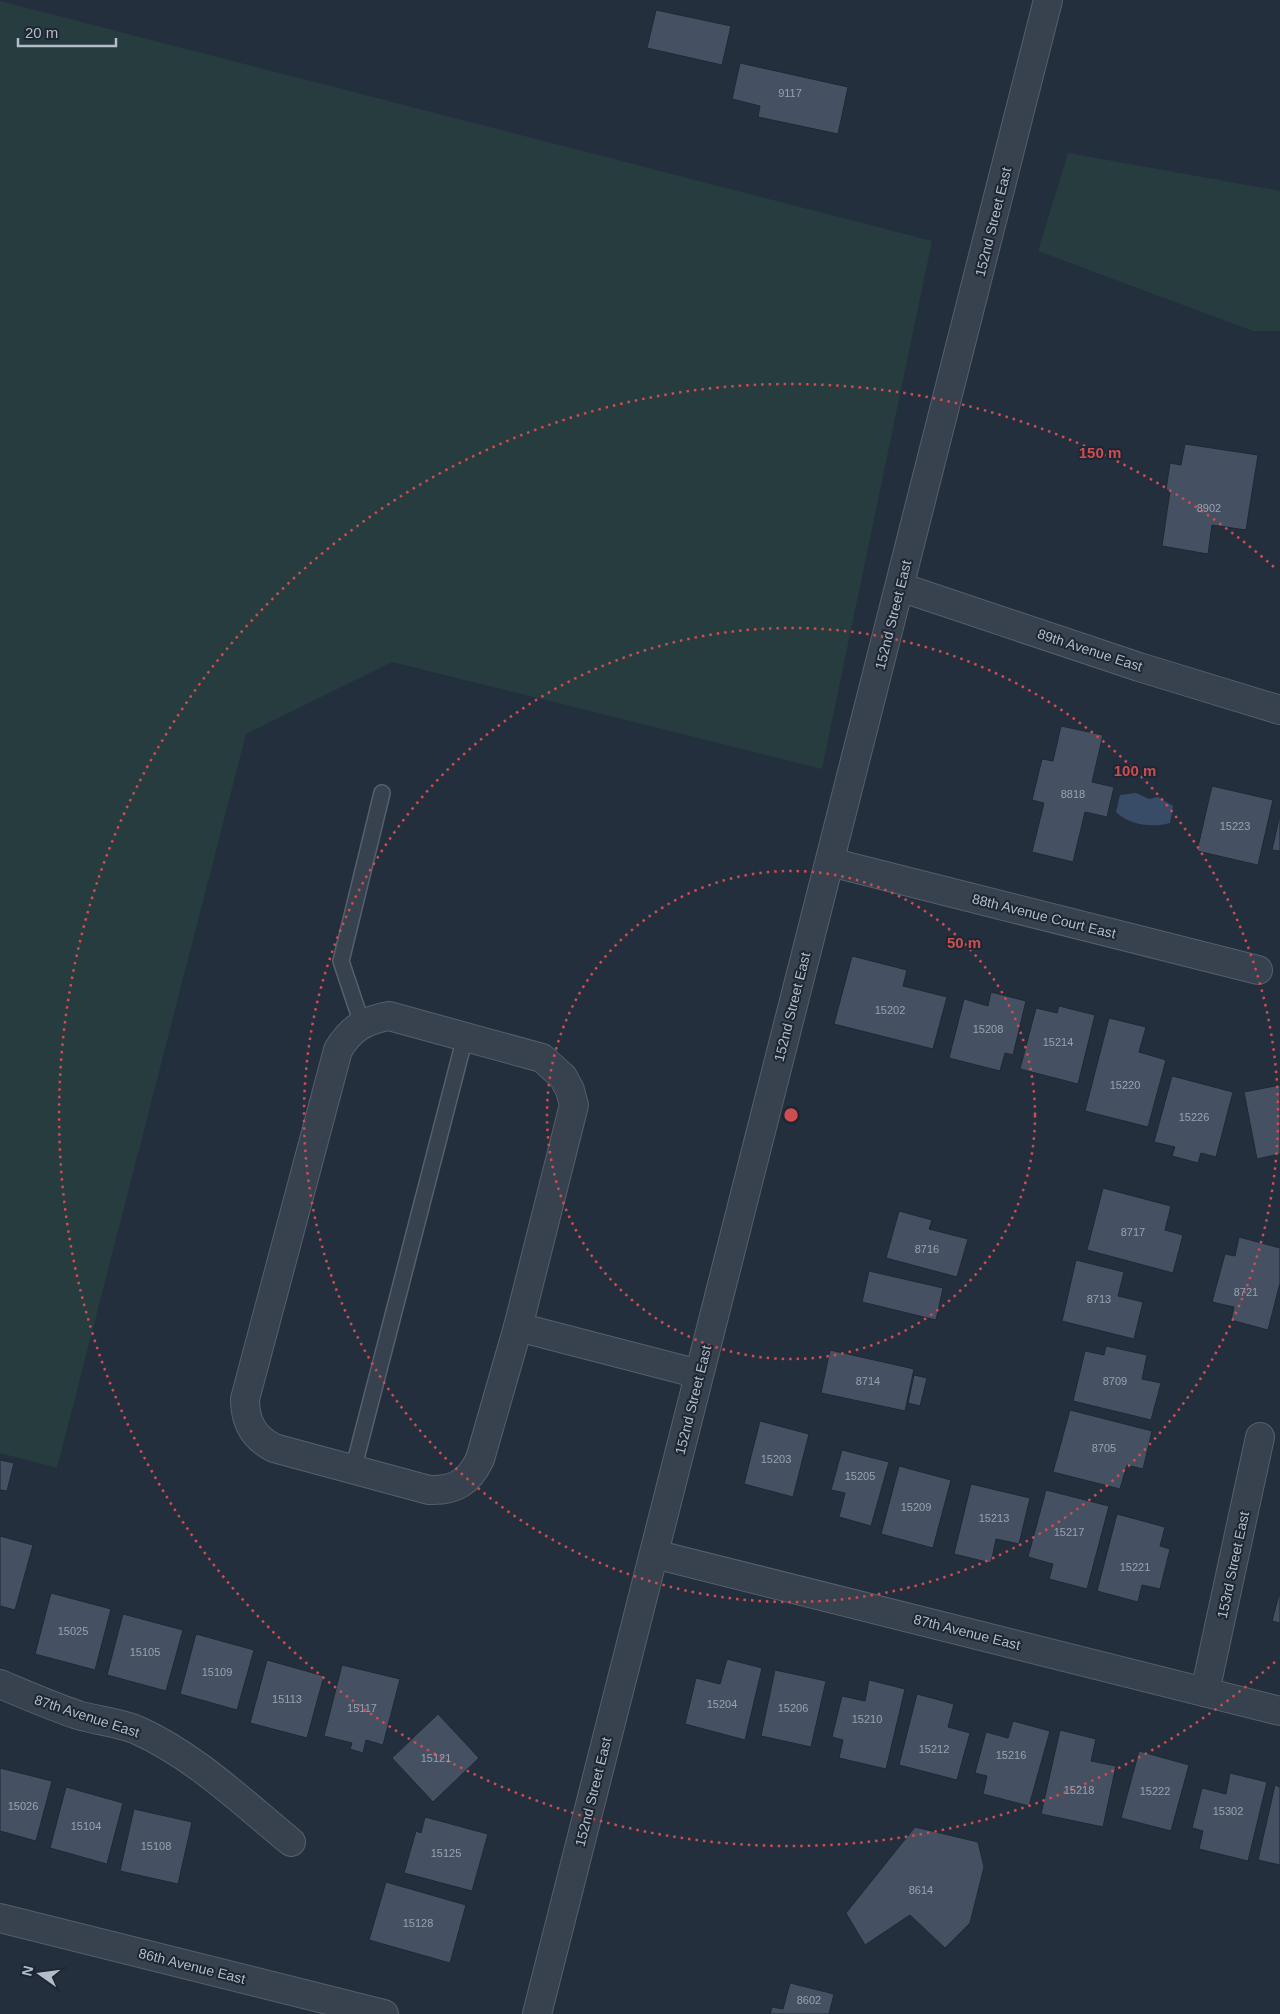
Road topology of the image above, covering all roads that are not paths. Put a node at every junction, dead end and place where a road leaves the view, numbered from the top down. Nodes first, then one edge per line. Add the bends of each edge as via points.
1 (1048, 0) edge
2 (900, 587) junction
3 (1280, 710) edge
4 (382, 793) dead end
5 (830, 862) junction
6 (1258, 970) dead end
7 (362, 1024) junction
8 (465, 1037) junction
9 (518, 1327) junction
10 (699, 1374) junction
11 (1260, 1437) dead end
12 (353, 1470) junction
13 (654, 1554) junction
14 (0, 1684) edge
15 (1205, 1692) junction
16 (1280, 1711) edge
17 (291, 1842) dead end
18 (0, 1918) edge
19 (384, 2014) edge
20 (536, 2014) edge

1 - 2 street, 152nd Street East
2 - 3 street, 89th Avenue East via 1139,667
2 - 5 street, 152nd Street East
4 - 7 lane via 340,961
5 - 6 street, 88th Avenue Court East
5 - 10 street, 152nd Street East
7 - 8 street via 389,1016
7 - 12 street via 338,1050 245,1406 248,1424 263,1443
8 - 9 street via 542,1058 563,1077 574,1105
8 - 12 lane
9 - 10 street
9 - 12 street via 480,1459 475,1471 466,1479 445,1491 429,1490
10 - 13 street, 152nd Street East
11 - 15 street, 153rd Street East
13 - 15 street, 87th Avenue East
13 - 20 street, 152nd Street East
14 - 17 street, 87th Avenue East via 38,1701 137,1730 178,1752
15 - 16 street, 87th Avenue East
18 - 19 street, 86th Avenue East

